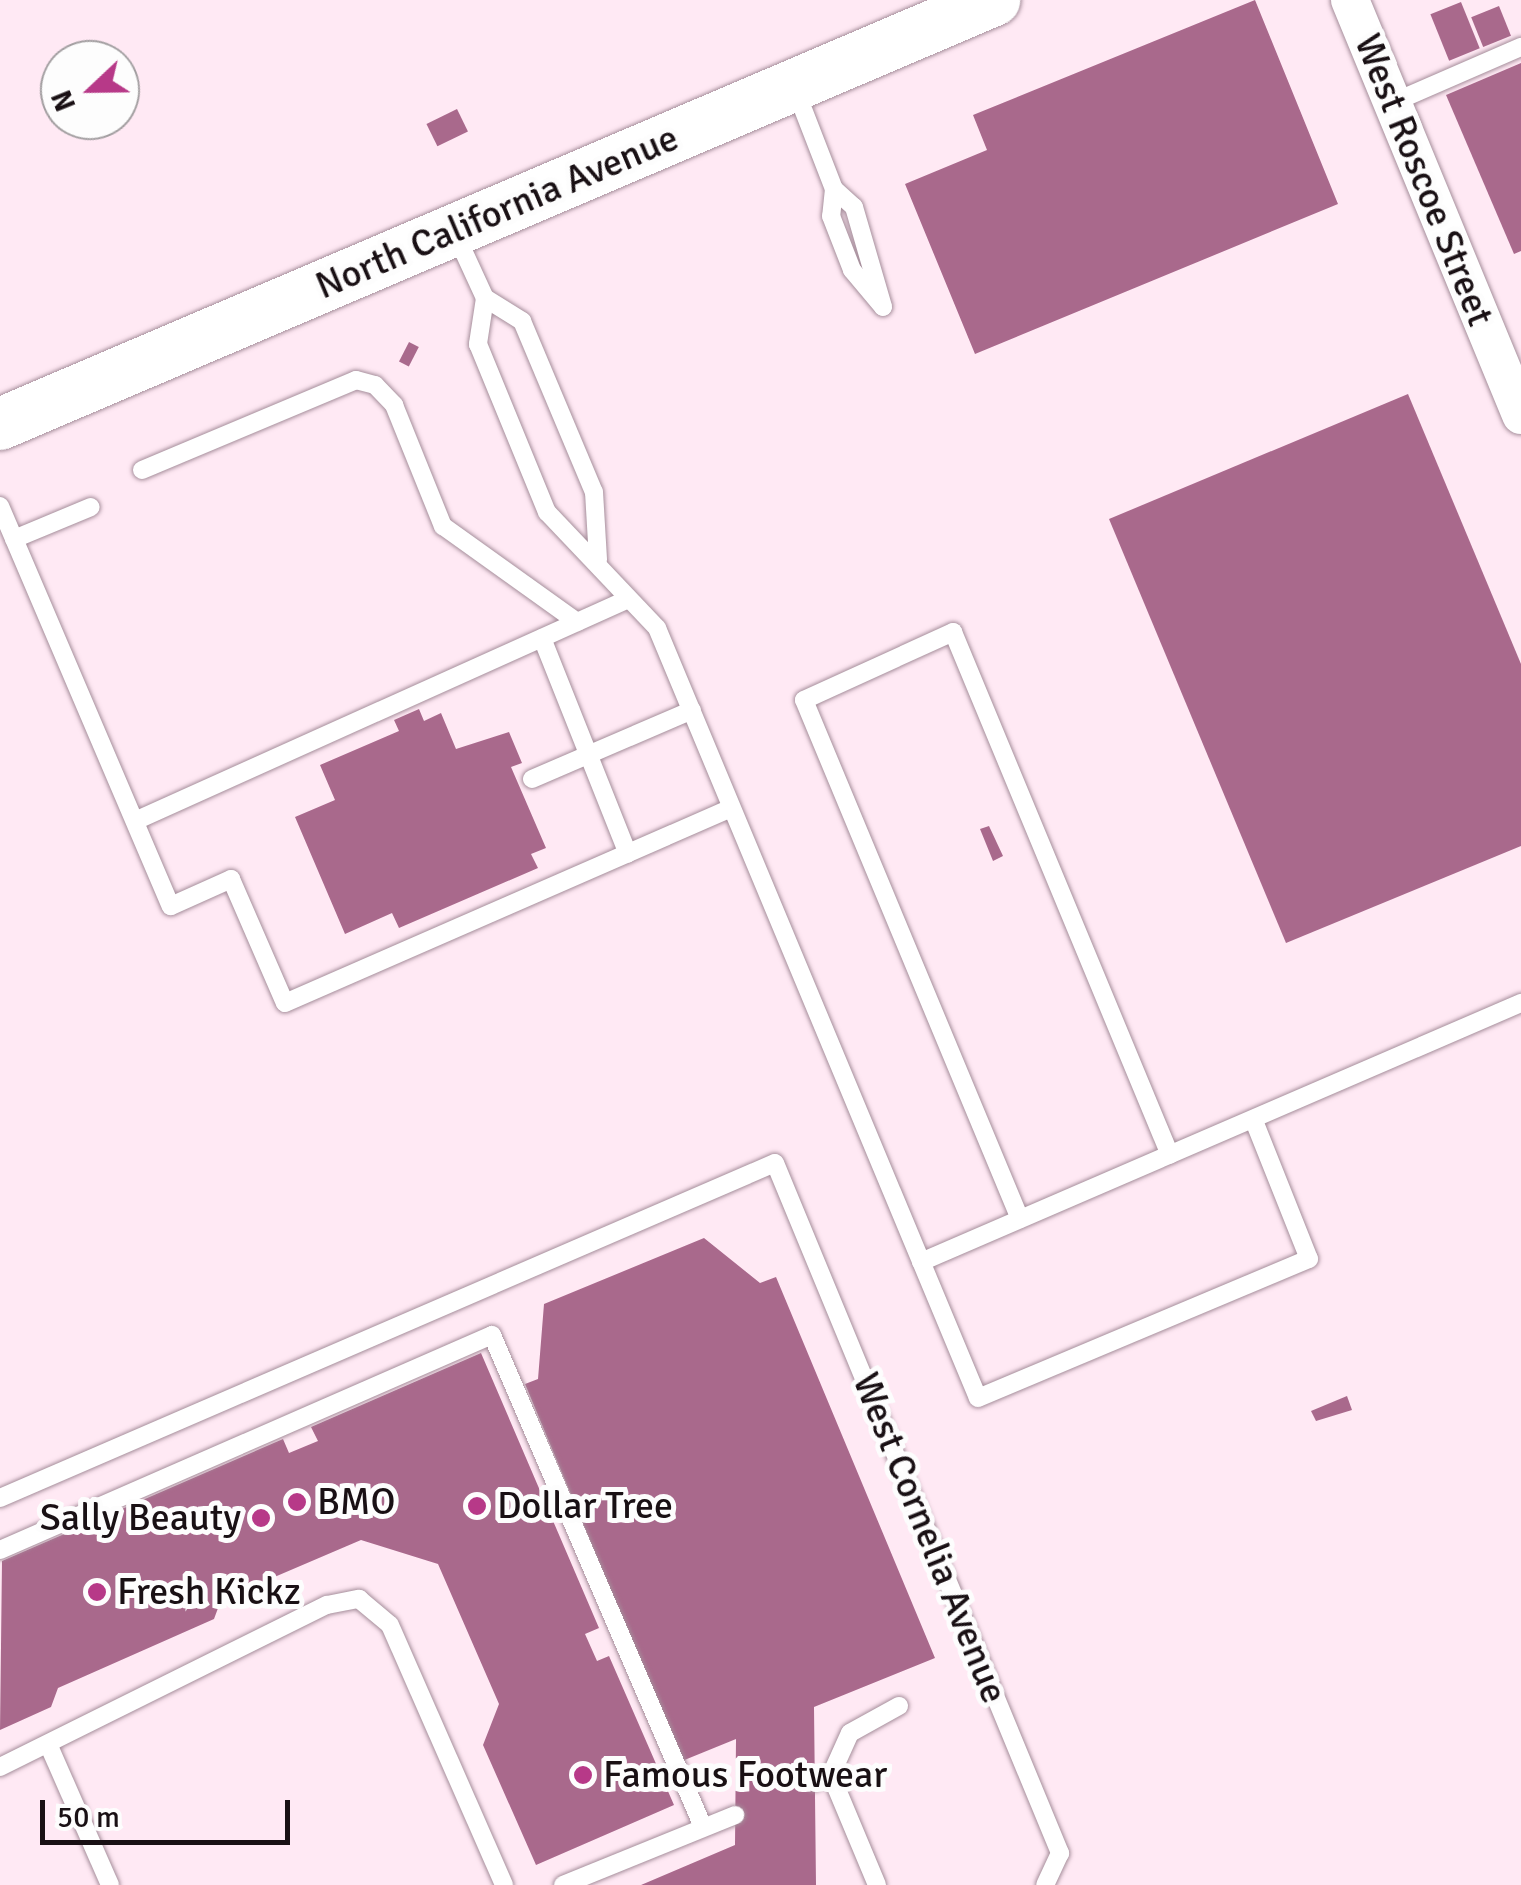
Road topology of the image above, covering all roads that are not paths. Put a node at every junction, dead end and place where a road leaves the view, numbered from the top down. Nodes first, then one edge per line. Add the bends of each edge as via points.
1 (994, 0) edge
2 (1350, 0) edge
3 (1521, 48) edge
4 (794, 86) junction
5 (1392, 103) junction
6 (834, 189) junction
7 (454, 230) junction
8 (485, 298) junction
9 (1521, 415) edge
10 (0, 424) edge
11 (142, 470) dead end
12 (0, 506) edge
13 (91, 508) dead end
14 (14, 539) junction
15 (598, 560) junction
16 (626, 600) junction
17 (577, 622) junction
18 (542, 638) junction
19 (692, 710) junction
20 (588, 755) junction
21 (532, 780) dead end
22 (732, 808) junction
23 (134, 821) junction
24 (628, 854) junction
25 (1521, 1002) edge
26 (1254, 1121) junction
27 (1170, 1155) junction
28 (1020, 1219) junction
29 (921, 1262) junction
30 (0, 1498) edge
31 (0, 1550) edge
32 (899, 1706) dead end
33 (49, 1746) junction
34 (0, 1767) edge
35 (735, 1814) dead end
36 (704, 1827) junction
37 (110, 1885) edge
38 (504, 1885) edge
39 (563, 1885) edge
40 (878, 1885) edge
41 (1044, 1885) edge

1 - 4 street, North California Avenue
2 - 5 street, West Roscoe Street
3 - 5 lane
4 - 6 lane
4 - 7 street, North California Avenue
5 - 9 street, West Roscoe Street
6 - 6 lane via 830,216 852,270 884,306 854,206
7 - 8 lane
7 - 10 street, North California Avenue
8 - 15 lane via 522,321 594,492
8 - 15 lane via 478,344 547,512
11 - 17 lane via 356,380 375,385 394,405 444,526
12 - 14 lane
13 - 14 lane
14 - 23 lane
15 - 16 lane
16 - 17 lane
16 - 19 lane via 657,628
17 - 18 lane
18 - 20 lane
18 - 23 lane
19 - 20 lane
19 - 22 lane
20 - 21 lane
20 - 24 lane
22 - 24 lane
22 - 29 lane
23 - 24 lane via 172,906 232,879 285,1003
25 - 26 lane
26 - 27 lane
26 - 29 lane via 1309,1260 978,1398
27 - 28 lane
27 - 28 lane via 953,632 804,700
28 - 29 lane
30 - 41 lane, West Cornelia Avenue via 775,1163 1060,1853
31 - 36 lane via 492,1335
32 - 40 lane via 850,1733 822,1778
33 - 34 lane
33 - 37 lane
33 - 38 lane via 327,1605 370,1602 390,1625
35 - 36 lane
36 - 39 lane

